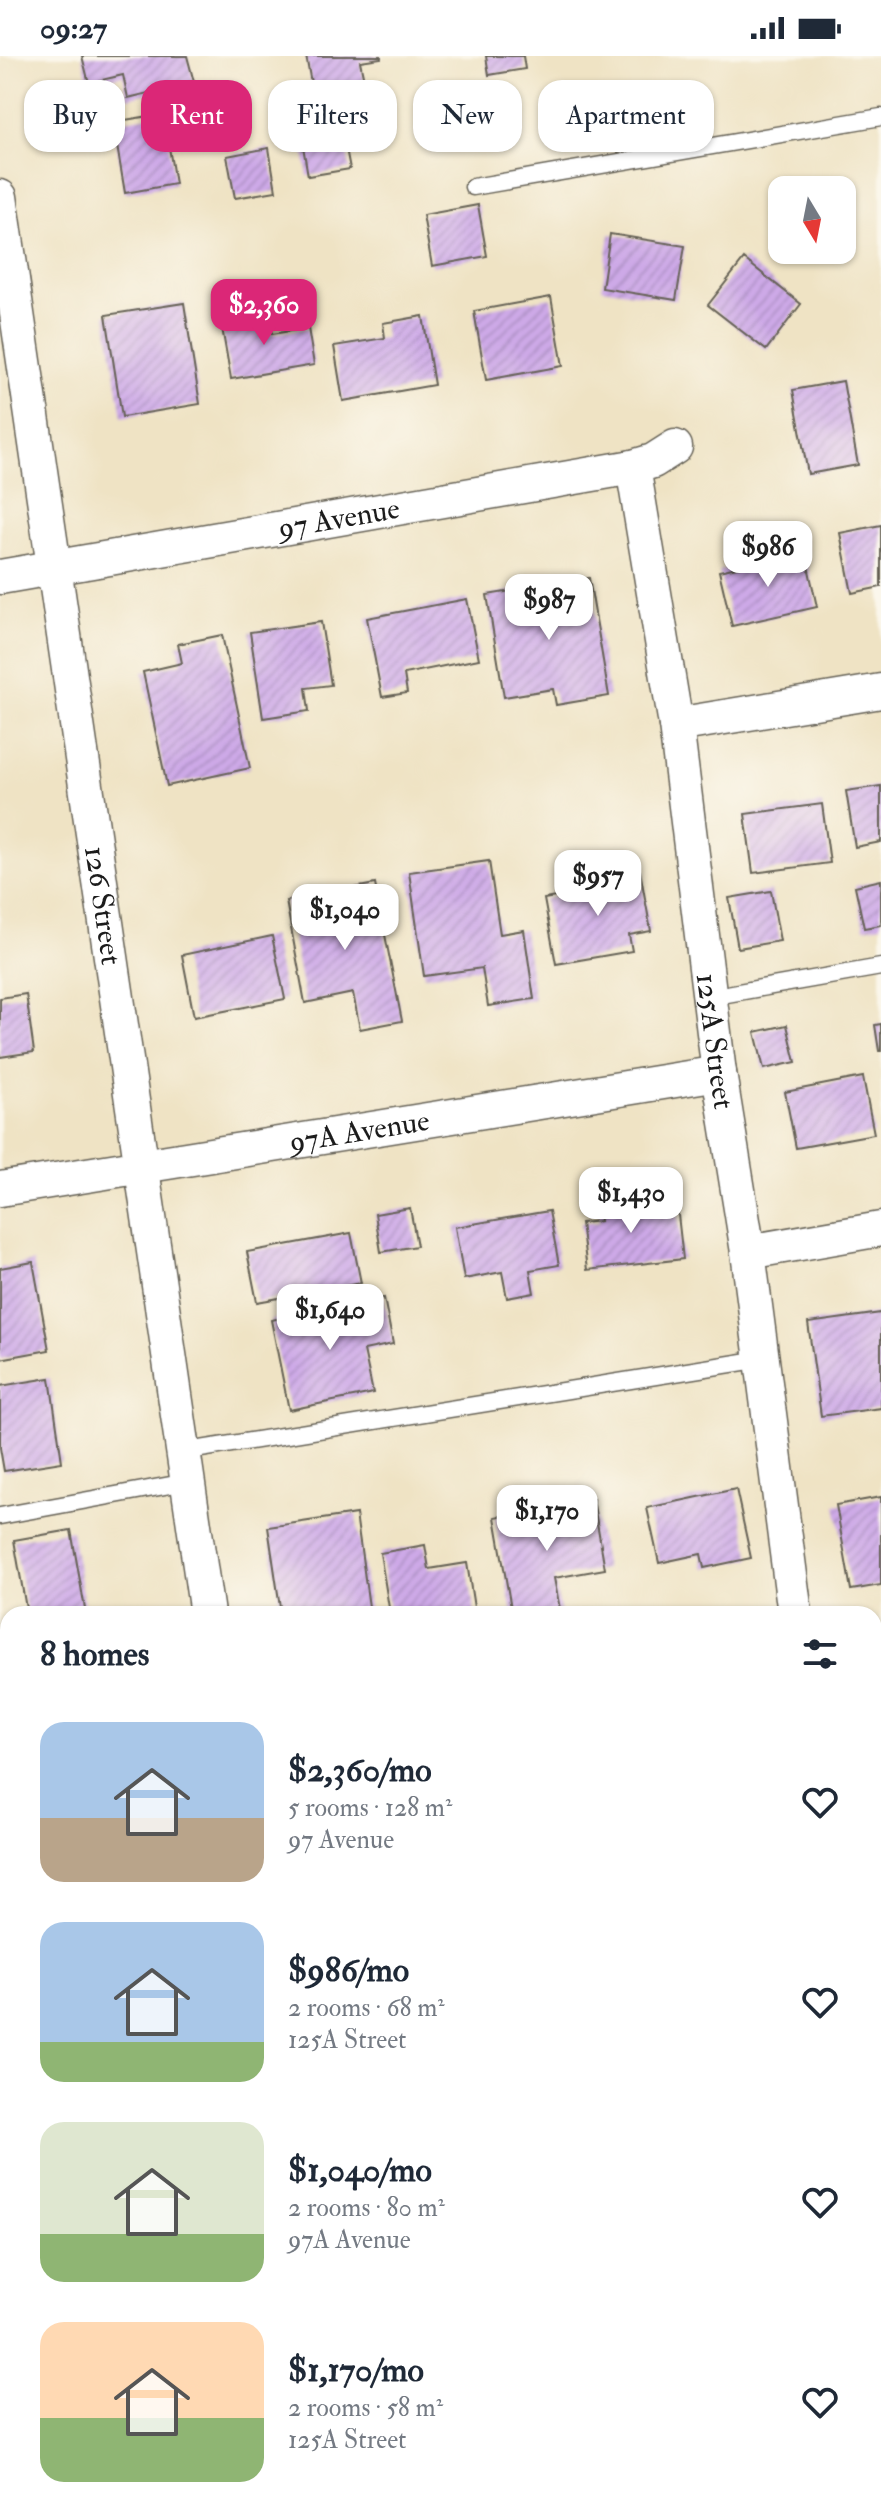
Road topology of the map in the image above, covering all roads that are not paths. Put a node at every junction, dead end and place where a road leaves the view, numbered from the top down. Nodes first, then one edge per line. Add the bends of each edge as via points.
1 (881, 117) edge
2 (473, 187) dead end
3 (0, 197) edge
4 (675, 447) dead end
5 (633, 467) junction
6 (54, 568) junction
7 (0, 577) edge
8 (881, 691) edge
9 (676, 725) junction
10 (881, 967) edge
11 (710, 997) junction
12 (719, 1073) junction
13 (140, 1165) junction
14 (0, 1189) edge
15 (881, 1229) edge
16 (748, 1252) junction
17 (762, 1359) junction
18 (184, 1467) junction
19 (0, 1516) edge
20 (206, 1606) edge
21 (794, 1606) edge

1 - 2 lane
3 - 6 street, 126 Street
4 - 5 street, 97 Avenue
5 - 6 street, 97 Avenue
5 - 9 street, 125A Street
6 - 7 street, 97 Avenue
6 - 13 street, 126 Street
8 - 9 street
9 - 11 street, 125A Street
10 - 11 lane
11 - 12 street, 125A Street
12 - 13 street, 97A Avenue
12 - 16 street, 125A Street
13 - 14 street, 97A Avenue
13 - 18 street, 126 Street
15 - 16 street
16 - 17 street, 125A Street
17 - 18 lane
17 - 21 street, 125A Street
18 - 19 lane
18 - 20 street, 126 Street

